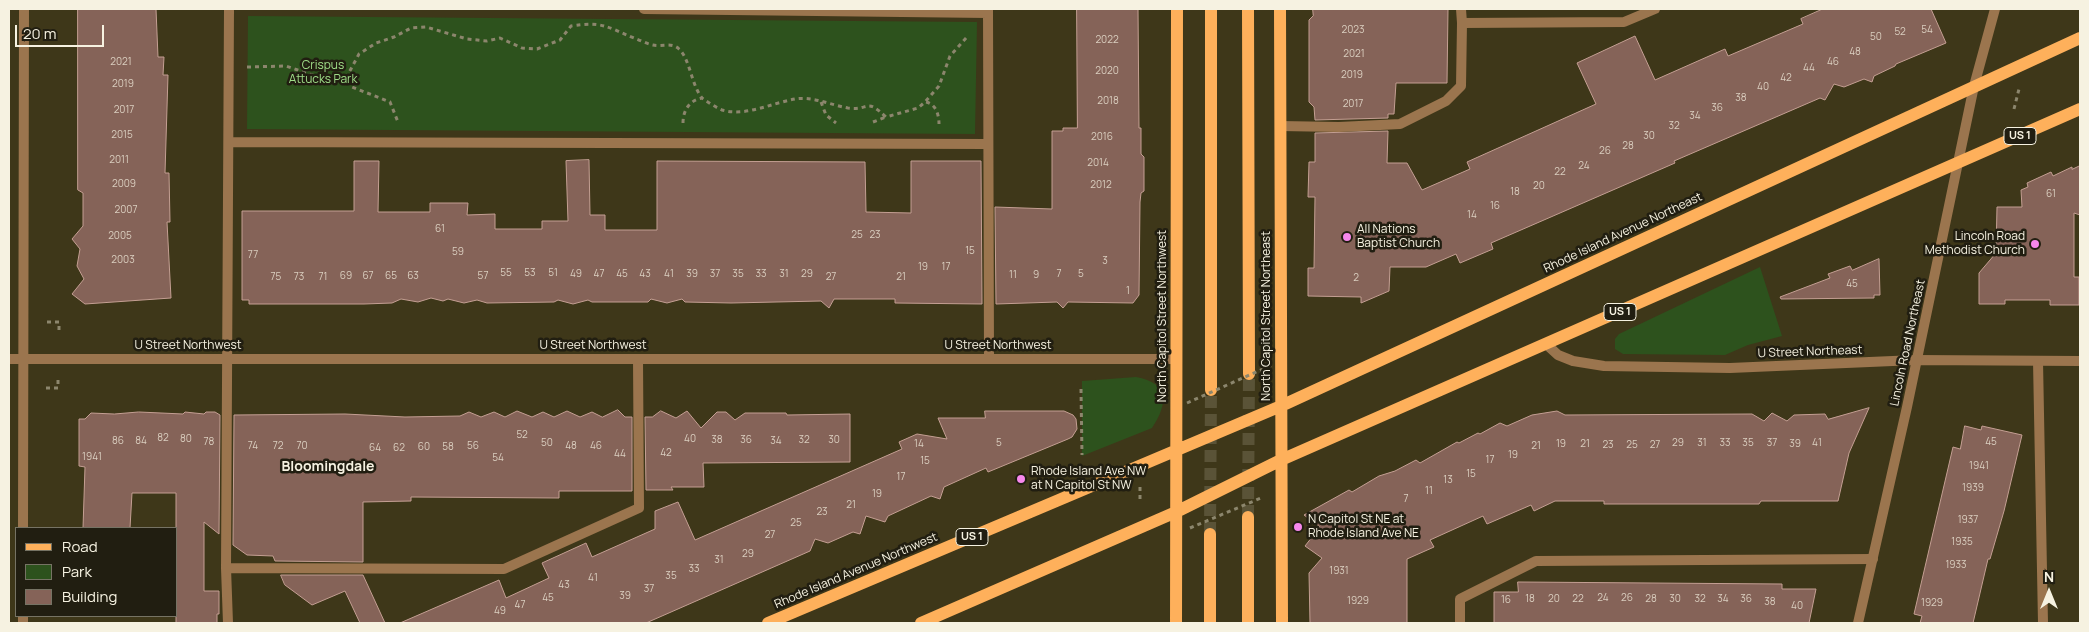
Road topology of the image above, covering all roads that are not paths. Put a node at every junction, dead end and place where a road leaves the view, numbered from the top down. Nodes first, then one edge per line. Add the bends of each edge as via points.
1 (24, 9) edge
2 (229, 9) edge
3 (644, 9) edge
4 (1177, 9) edge
5 (1211, 9) edge
6 (1248, 9) edge
7 (1280, 9) edge
8 (1461, 9) edge
9 (1655, 9) edge
10 (1995, 9) edge
11 (988, 11) edge
12 (1462, 23) junction
13 (2080, 38) edge
14 (1974, 86) junction
15 (2080, 109) edge
16 (1280, 126) junction
17 (229, 142) junction
18 (988, 144) junction
19 (1959, 163) junction
20 (1546, 344) junction
21 (9, 359) edge
22 (23, 359) junction
23 (228, 359) junction
24 (638, 359) junction
25 (989, 359) junction
26 (1177, 359) junction
27 (1916, 360) junction
28 (2038, 361) junction
29 (2080, 361) edge
30 (1249, 374) tunnel mouth
31 (1211, 390) tunnel mouth
32 (1281, 406) junction
33 (1176, 452) junction
34 (1281, 460) junction
35 (1176, 512) junction
36 (1248, 516) tunnel mouth
37 (23, 527) edge
38 (1210, 534) tunnel mouth
39 (1872, 559) junction
40 (226, 568) junction
41 (228, 623) edge
42 (768, 623) edge
43 (920, 623) edge
44 (1176, 623) edge
45 (1210, 623) edge
46 (1248, 623) edge
47 (1282, 623) edge
48 (1460, 623) edge
49 (1858, 623) edge
50 (2043, 623) edge

1 - 22 street
2 - 17 street
3 - 11 street
4 - 26 main road, North Capitol Street Northwest
5 - 31 main road
6 - 30 main road, North Capitol Street Northeast
7 - 16 main road, North Capitol Street Northeast
8 - 12 street
9 - 12 street via 1624,22
10 - 14 street, Lincoln Road Northeast
11 - 18 street
12 - 16 street via 1461,86 1446,101 1400,124
13 - 14 main road, Rhode Island Avenue Northeast / US 1
14 - 19 street, Lincoln Road Northeast
14 - 32 main road, Rhode Island Avenue Northeast / US 1
15 - 19 main road, US 1
16 - 32 main road, North Capitol Street Northeast
17 - 18 street
17 - 23 street
18 - 25 street
19 - 20 main road, US 1
19 - 27 street, Lincoln Road Northeast
20 - 27 street, U Street Northeast via 1558,355 1573,361 1604,366 1730,368
20 - 34 main road, US 1
21 - 22 street, U Street Northwest
22 - 23 street, U Street Northwest
22 - 37 street
23 - 24 street, U Street Northwest
23 - 40 street
24 - 25 street, U Street Northwest
24 - 40 street via 639,508 504,569
25 - 26 street, U Street Northwest
26 - 33 main road, North Capitol Street Northwest
27 - 28 street, U Street Northeast
27 - 39 street, Lincoln Road Northeast
28 - 29 street, U Street Northeast
28 - 50 street
32 - 33 main road, Rhode Island Avenue Northeast / US 1
32 - 34 main road, North Capitol Street Northeast
33 - 35 main road, North Capitol Street Northwest
33 - 42 main road, Rhode Island Avenue Northwest / US 1
34 - 35 main road, US 1
34 - 47 main road, North Capitol Street Northeast
35 - 43 main road, US 1
35 - 44 main road, North Capitol Street Northwest
36 - 46 main road
38 - 45 main road
39 - 48 street via 1536,561 1460,599
39 - 49 street, Lincoln Road Northeast
40 - 41 street

